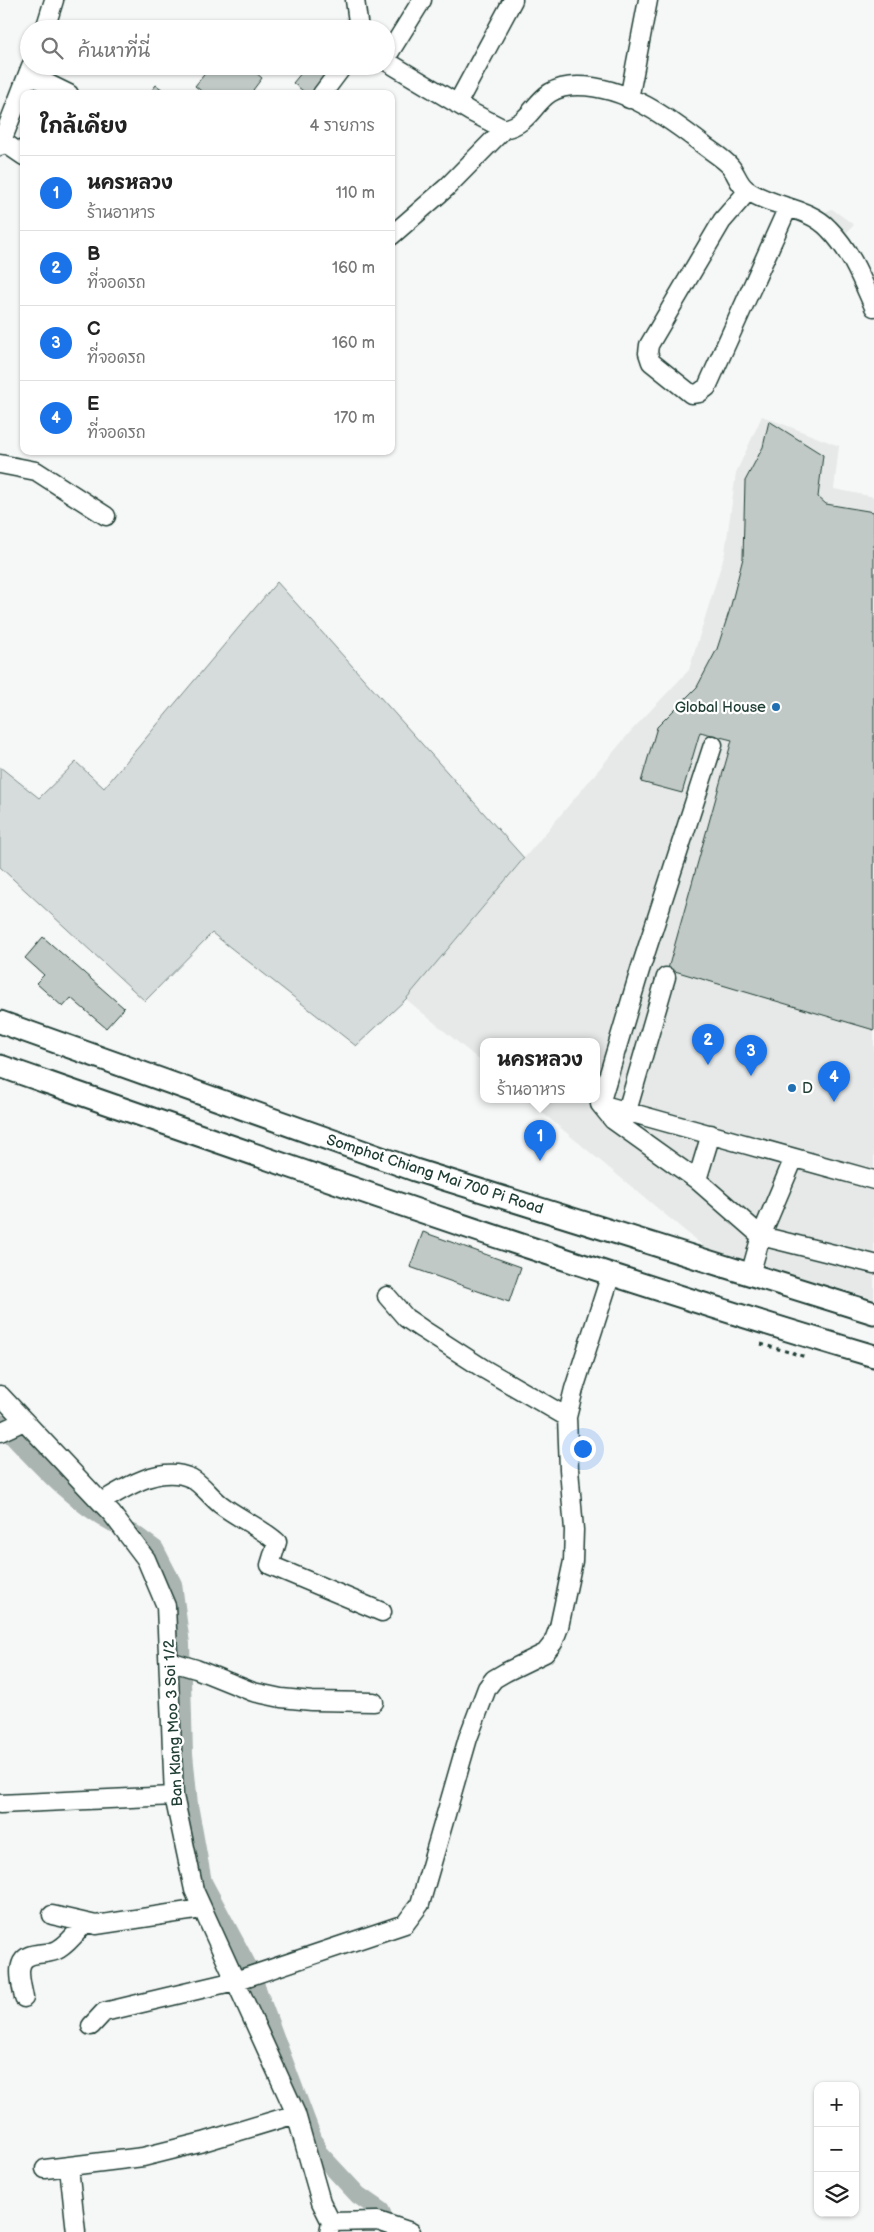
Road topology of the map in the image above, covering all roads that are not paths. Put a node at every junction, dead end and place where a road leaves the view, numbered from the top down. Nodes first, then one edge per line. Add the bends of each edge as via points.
1 (54, 0) edge
2 (355, 0) edge
3 (422, 0) edge
4 (513, 0) edge
5 (648, 0) edge
6 (48, 20) edge
7 (358, 20) edge
8 (395, 45) edge
9 (395, 66) edge
10 (26, 75) edge
11 (37, 75) edge
12 (336, 75) edge
13 (62, 90) edge
14 (325, 90) edge
15 (629, 99) junction
16 (457, 104) junction
17 (7, 108) edge
18 (504, 129) junction
19 (1, 143) edge
20 (20, 154) edge
21 (748, 191) junction
22 (788, 207) junction
23 (395, 233) edge
24 (874, 307) edge
25 (0, 464) edge
26 (106, 516) dead end
27 (712, 745) dead end
28 (666, 977) dead end
29 (0, 1022) edge
30 (0, 1066) edge
31 (600, 1104) junction
32 (627, 1111) junction
33 (711, 1134) junction
34 (794, 1158) junction
35 (697, 1180) junction
36 (874, 1180) edge
37 (761, 1236) junction
38 (874, 1264) edge
39 (611, 1274) junction
40 (750, 1275) junction
41 (387, 1296) dead end
42 (874, 1312) edge
43 (874, 1356) edge
44 (0, 1395) edge
45 (568, 1417) junction
46 (24, 1421) junction
47 (0, 1432) edge
48 (102, 1502) junction
49 (382, 1612) dead end
50 (173, 1663) junction
51 (374, 1702) dead end
52 (174, 1796) junction
53 (0, 1804) edge
54 (202, 1909) junction
55 (52, 1914) dead end
56 (84, 1924) junction
57 (234, 1981) junction
58 (24, 1998) dead end
59 (90, 2026) dead end
60 (296, 2114) junction
61 (69, 2167) junction
62 (45, 2169) dead end
63 (330, 2227) edge
64 (76, 2232) edge
65 (411, 2232) edge

1 - 6 street
2 - 7 street
3 - 8 street
4 - 16 street
5 - 15 street
9 - 16 street
10 - 17 street
11 - 13 street
12 - 14 street
15 - 18 street via 601,88 559,87 550,91 522,121
15 - 21 street via 671,120 730,165 740,184
16 - 18 street
17 - 19 street
18 - 23 street via 446,188
19 - 20 street
21 - 22 street
21 - 22 street via 722,221 649,345 651,362 691,394 707,388
22 - 24 street via 827,226 854,262
25 - 26 street via 36,471
27 - 31 street
28 - 32 street
29 - 40 main road, Somphot Chiang Mai 700 Pi Road via 415,1170
30 - 39 main road via 402,1206
31 - 32 street
31 - 35 street via 613,1120
32 - 33 street
33 - 34 street
33 - 35 street
34 - 36 street
34 - 37 street
35 - 37 street
37 - 38 street
37 - 40 street
39 - 43 main road
39 - 45 street
40 - 42 main road, Somphot Chiang Mai 700 Pi Road
41 - 45 street via 406,1318 422,1329
44 - 46 street, Ban Klang Moo 3 Soi 1/2
45 - 57 street via 573,1553 559,1627 545,1653 494,1679 487,1688 468,1738 420,1904 405,1924
46 - 47 street
46 - 48 street, Ban Klang Moo 3 Soi 1/2
48 - 49 street via 132,1484 154,1476 180,1475 192,1479 220,1504 277,1542 270,1565
48 - 50 street, Ban Klang Moo 3 Soi 1/2 via 146,1559 166,1606
50 - 51 street via 252,1692 281,1698
50 - 52 street, Ban Klang Moo 3 Soi 1/2
52 - 53 street
52 - 54 street, Ban Klang Moo 3 Soi 1/2 via 194,1890
54 - 56 street via 109,1924
54 - 57 street, Ban Klang Moo 3 Soi 1/2
55 - 56 street
56 - 58 street via 61,1948 30,1955 23,1960 19,1967
57 - 59 street via 104,2012
57 - 60 street, Ban Klang Moo 3 Soi 1/2
60 - 61 street via 143,2157
60 - 63 street, Ban Klang Moo 3 Soi 1/2
61 - 62 street
61 - 64 street
63 - 65 street via 378,2221

